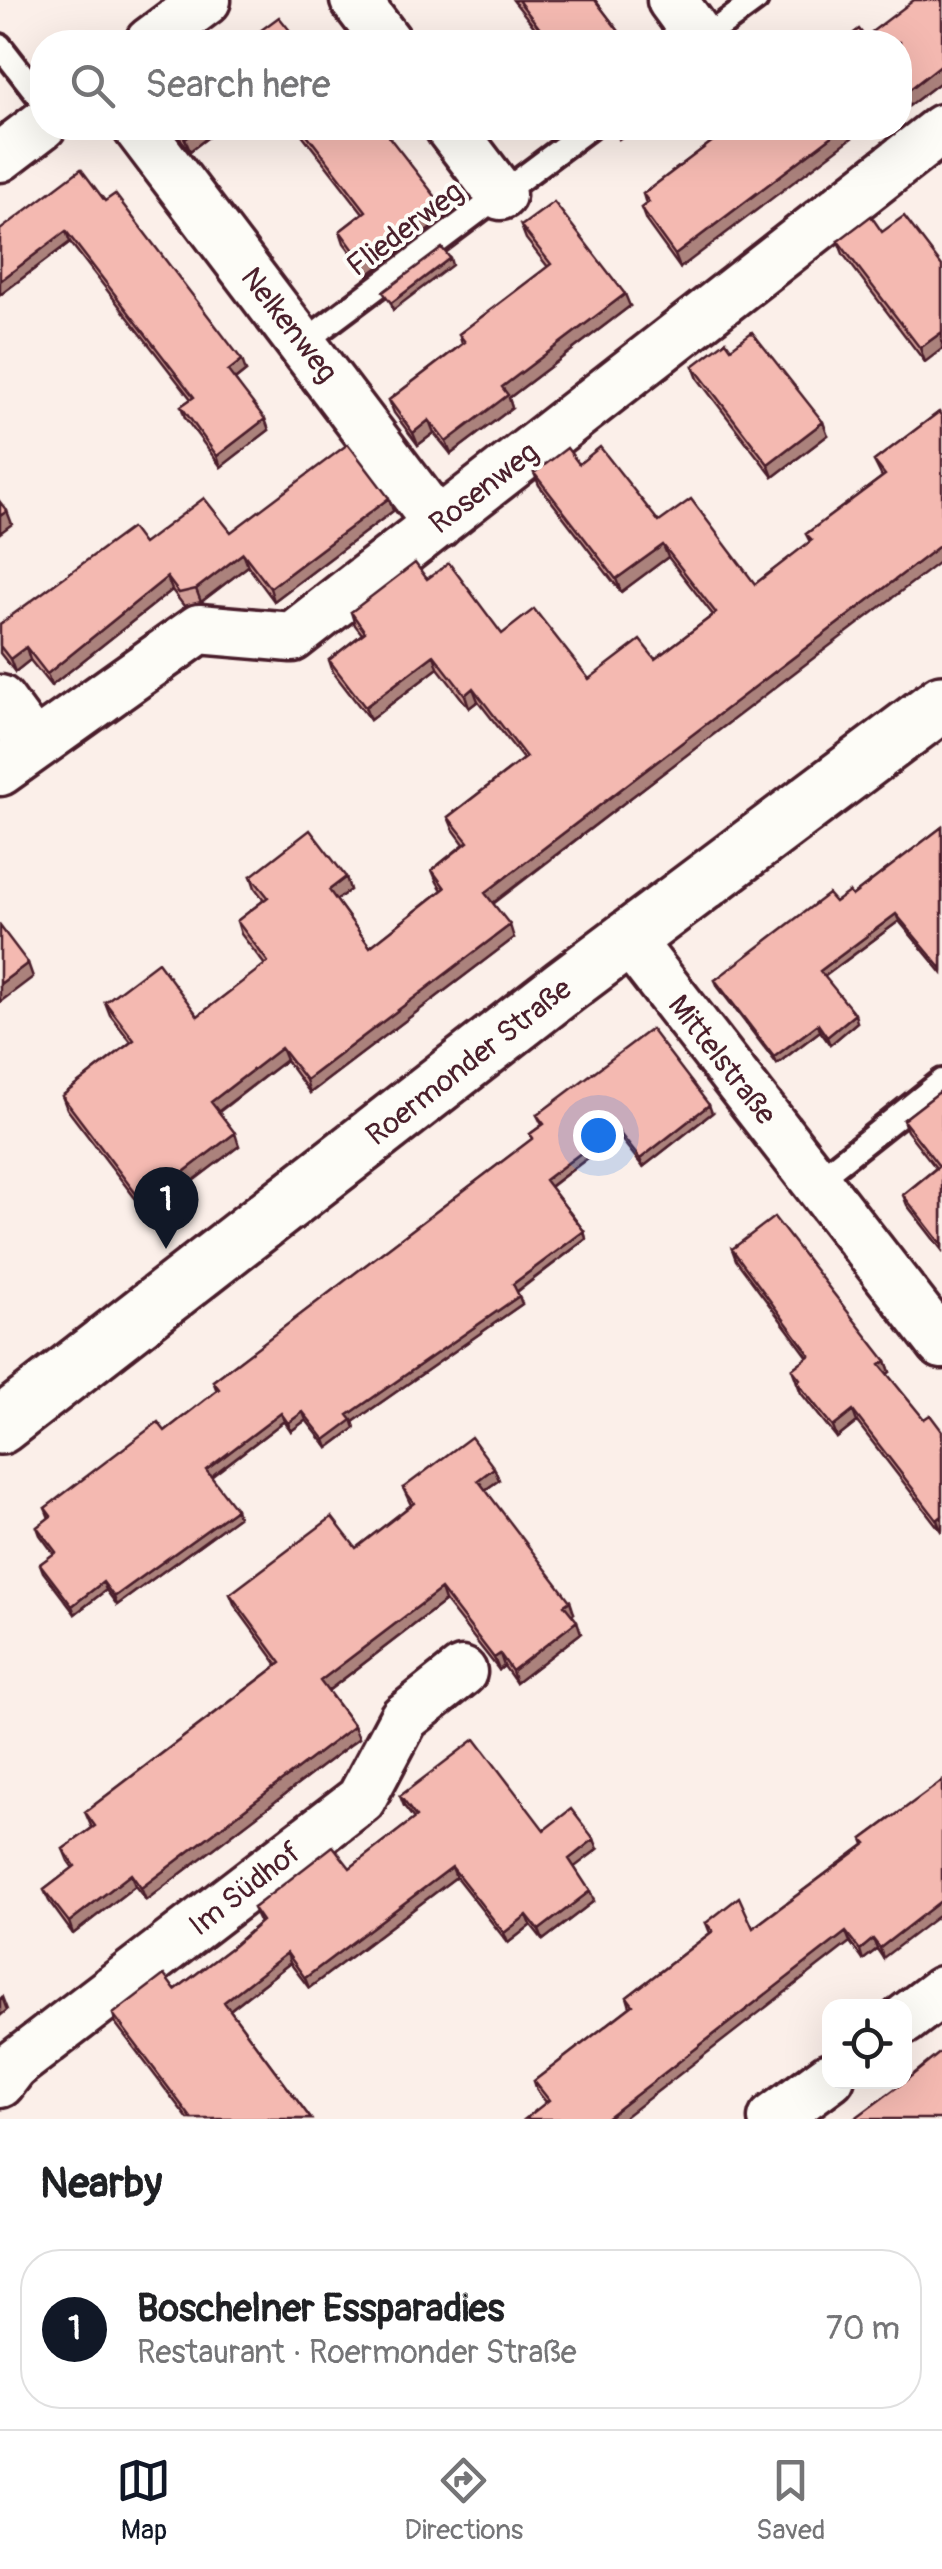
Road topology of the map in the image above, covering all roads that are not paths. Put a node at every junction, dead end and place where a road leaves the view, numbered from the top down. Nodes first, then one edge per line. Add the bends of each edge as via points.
1 (206, 0) edge
2 (356, 0) edge
3 (672, 0) edge
4 (756, 0) edge
5 (166, 30) edge
6 (378, 30) edge
7 (693, 30) edge
8 (717, 30) edge
9 (0, 46) edge
10 (30, 85) edge
11 (942, 129) edge
12 (30, 133) edge
13 (147, 140) edge
14 (459, 140) edge
15 (572, 140) edge
16 (0, 157) edge
17 (500, 195) junction
18 (304, 342) junction
19 (438, 524) junction
20 (0, 700) edge
21 (942, 703) edge
22 (17, 758) edge
23 (628, 939) junction
24 (942, 1081) edge
25 (816, 1181) junction
26 (942, 1344) edge
27 (0, 1426) edge
28 (462, 1672) dead end
29 (942, 1992) edge
30 (912, 2014) edge
31 (822, 2082) edge
32 (0, 2083) edge
33 (773, 2119) edge

1 - 5 street
2 - 6 street
3 - 7 street
4 - 8 lane
9 - 10 lane
11 - 19 street, Rosenweg
12 - 16 street
13 - 18 street, Nelkenweg
14 - 17 street
15 - 17 lane, Fliederweg
17 - 18 lane, Fliederweg
18 - 19 street, Nelkenweg
19 - 22 street, Rosenweg via 292,636 198,629
20 - 22 street
21 - 23 main road, Roermonder Straße
23 - 25 street, Mittelstraße
23 - 27 main road, Roermonder Straße
24 - 25 lane
25 - 26 street, Mittelstraße
28 - 32 street, Im Südhof via 404,1718 360,1799 12,2066
29 - 30 street
31 - 33 street

